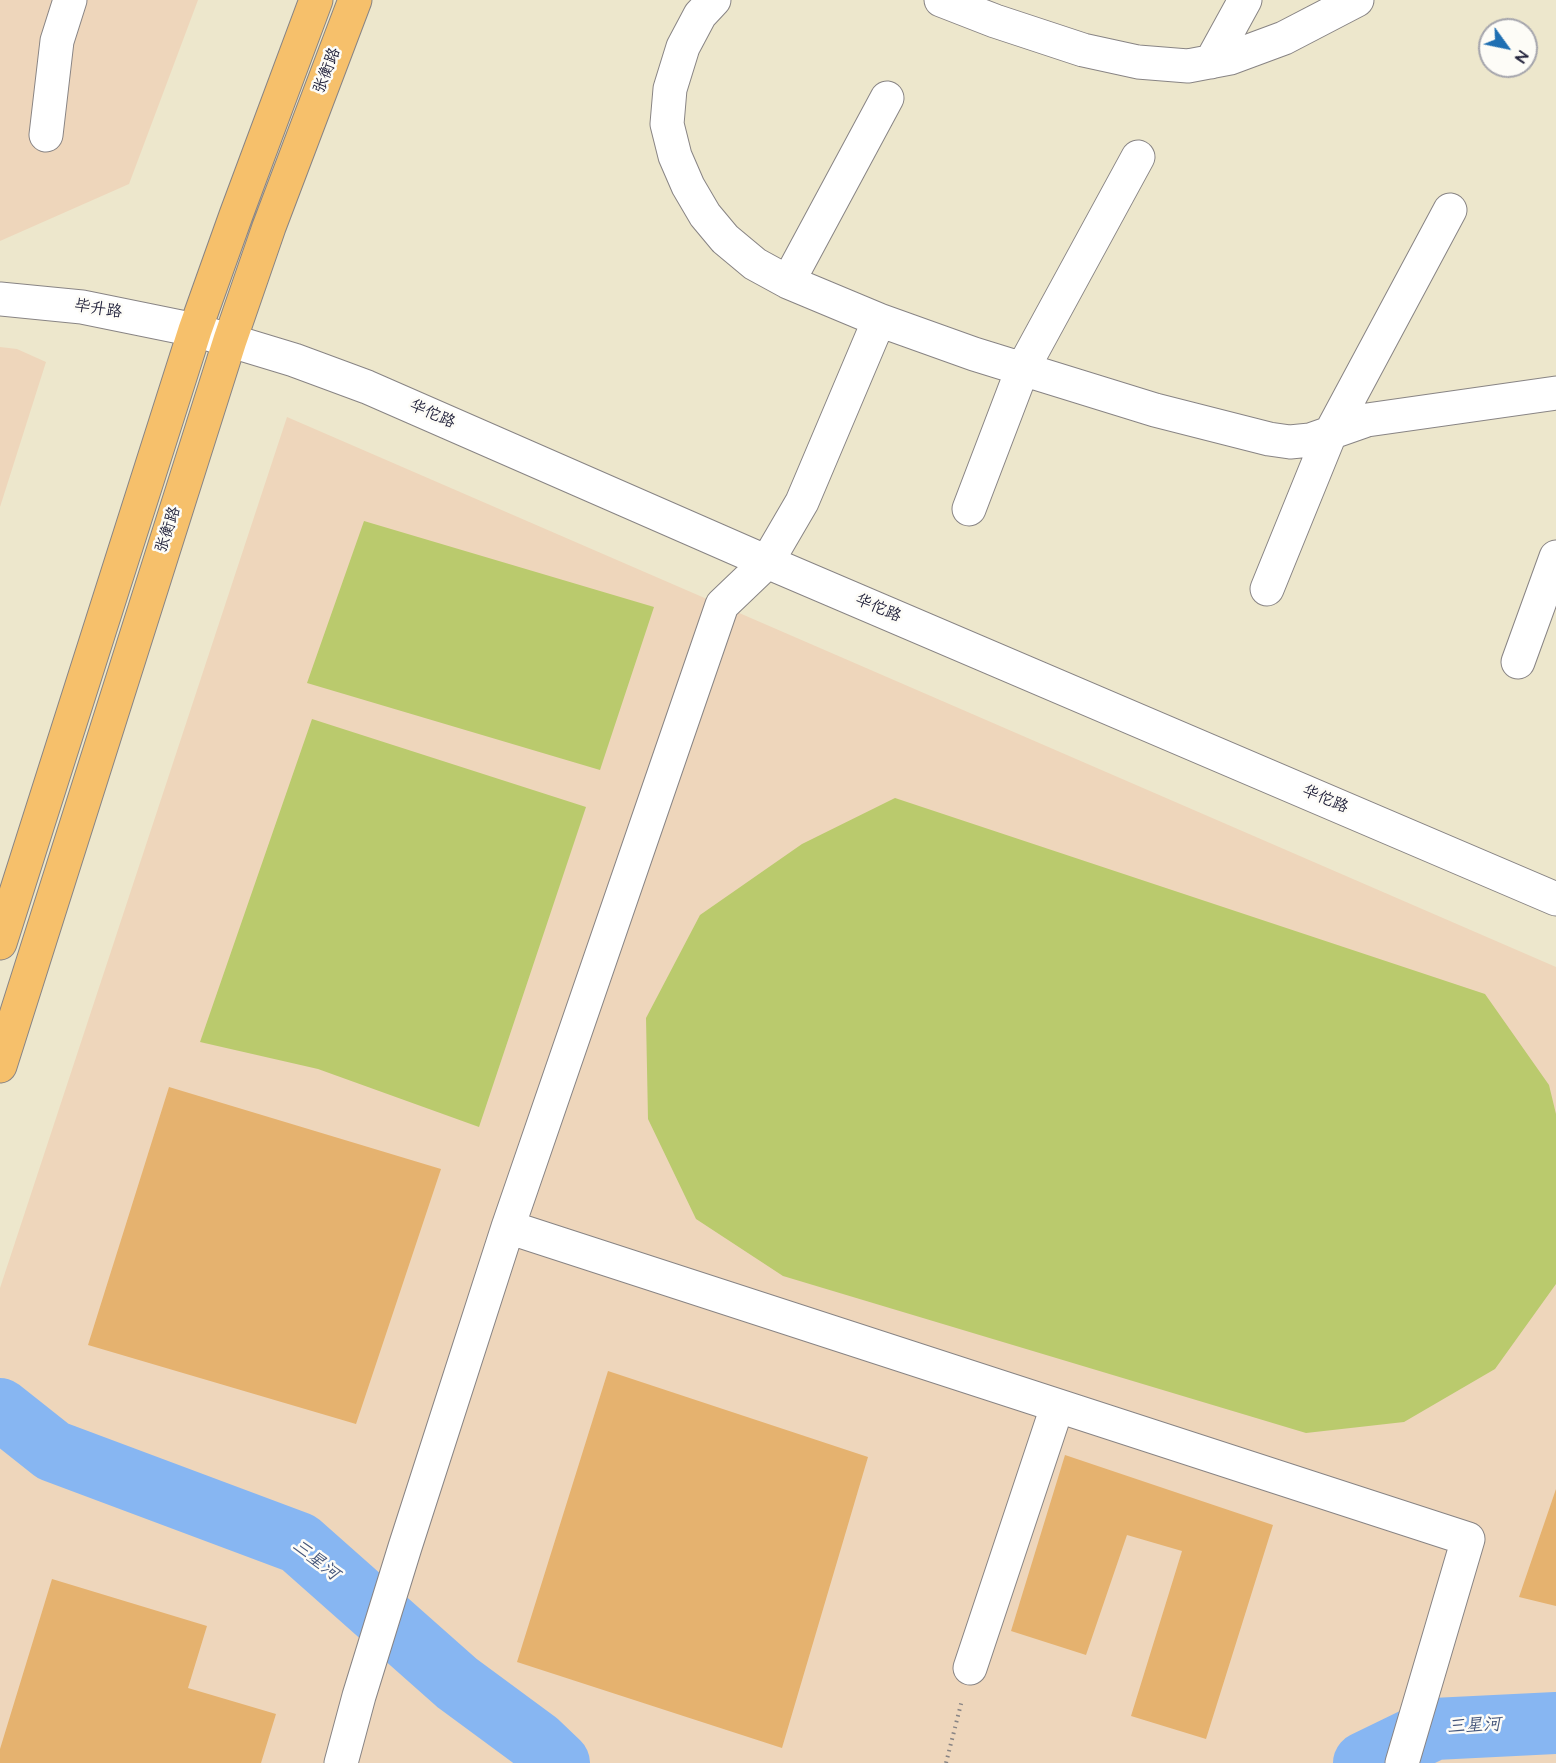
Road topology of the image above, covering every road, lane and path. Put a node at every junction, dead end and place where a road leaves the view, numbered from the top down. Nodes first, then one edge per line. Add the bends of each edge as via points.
1 (70, 0) edge
2 (316, 0) edge
3 (355, 0) edge
4 (714, 0) edge
5 (941, 0) edge
6 (1245, 0) edge
7 (1357, 0) edge
8 (1211, 62) junction
9 (887, 98) dead end
10 (46, 135) dead end
11 (1138, 157) dead end
12 (1450, 210) dead end
13 (788, 282) junction
14 (0, 299) edge
15 (879, 320) junction
16 (195, 330) junction
17 (230, 340) junction
18 (1022, 370) junction
19 (1556, 393) edge
20 (1329, 434) junction
21 (969, 509) dead end
22 (1556, 557) edge
23 (767, 561) junction
24 (1268, 589) dead end
25 (1518, 662) dead end
26 (1556, 899) edge
27 (0, 943) edge
28 (0, 1066) edge
29 (507, 1227) junction
30 (1057, 1407) junction
31 (970, 1668) joint
32 (341, 1763) edge
33 (946, 1763) edge
34 (1402, 1763) edge

1 - 10 street via 57,41
2 - 16 main road
3 - 17 main road, 张衡路
4 - 13 street via 700,15 683,47 670,89 667,124 675,156 705,215 725,239 754,264
5 - 8 street via 1083,50 1138,62 1188,66
6 - 8 street
7 - 8 street via 1284,38
9 - 13 street
11 - 18 street
12 - 20 street
13 - 15 street
14 - 16 street, 毕升路 via 82,307
15 - 18 street
15 - 23 street via 802,502
16 - 17 street, 华佗路
16 - 27 main road
17 - 23 street, 华佗路 via 367,387
17 - 28 main road, 张衡路
18 - 20 street via 1269,439 1290,442
18 - 21 street
19 - 20 street via 1367,420
20 - 24 street
22 - 25 street
23 - 26 street, 华佗路
23 - 29 street via 722,605
29 - 30 street
29 - 32 street
30 - 31 street
30 - 34 street via 1468,1539
31 - 33 path

